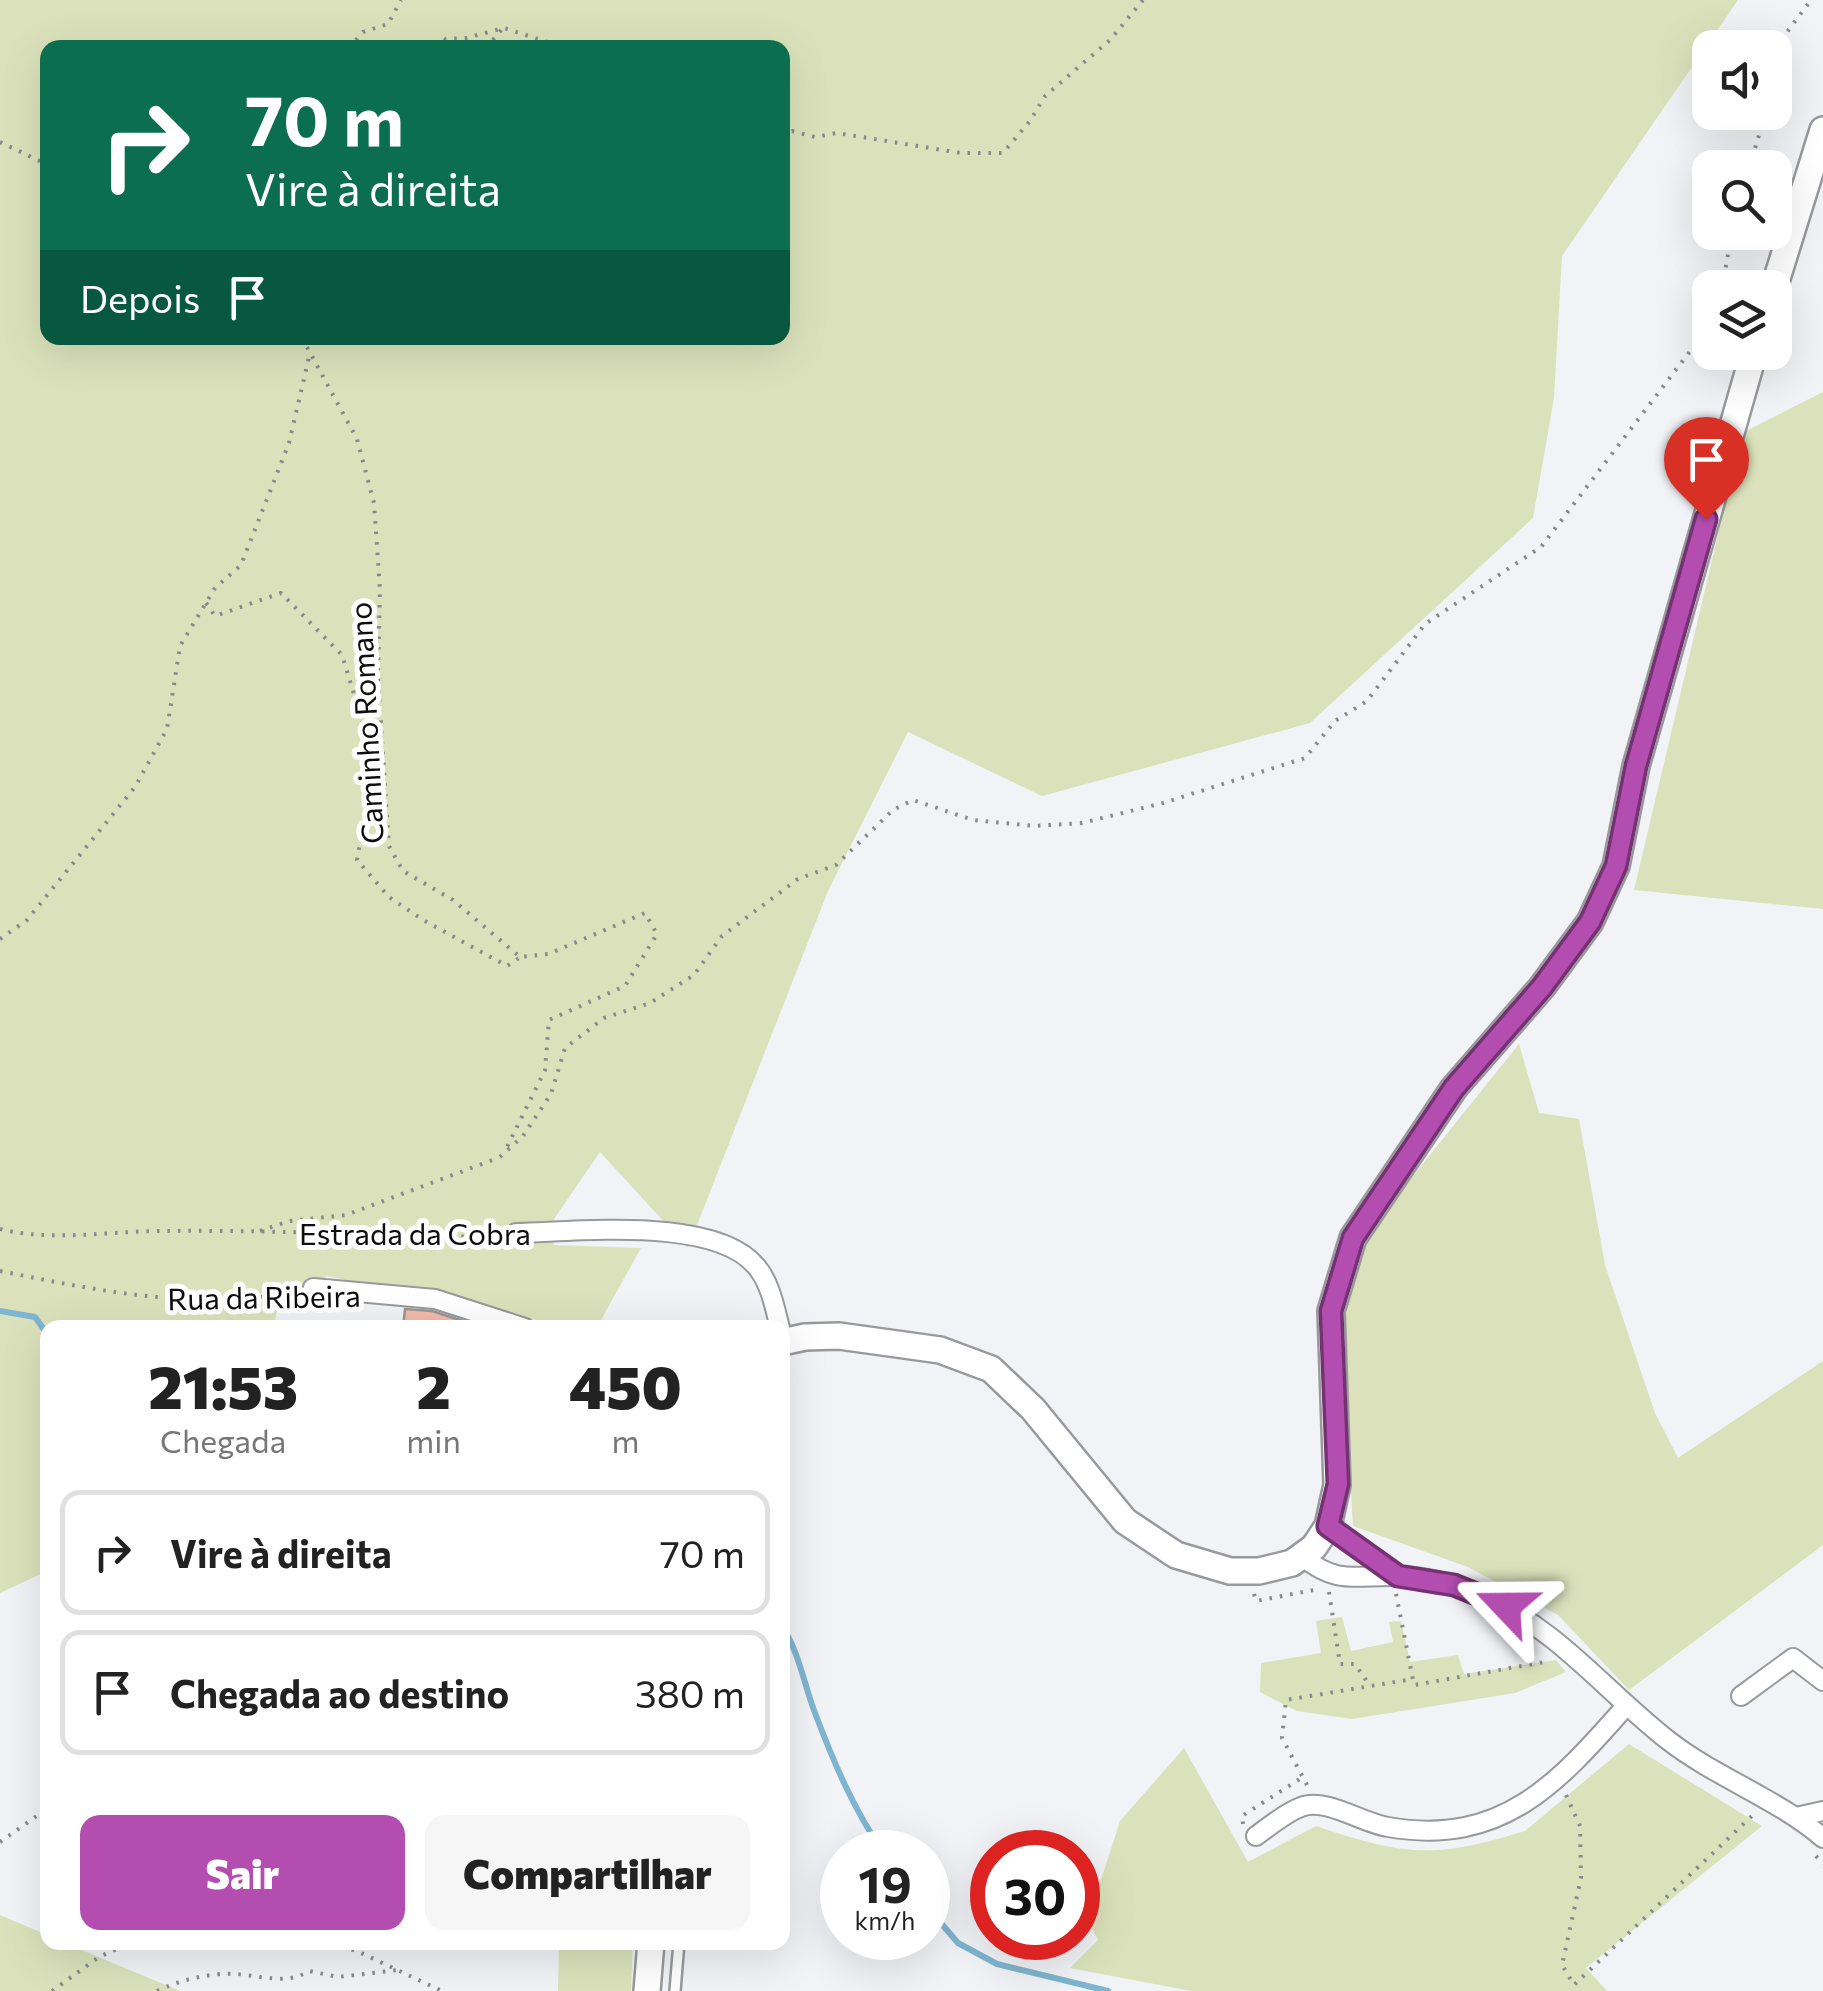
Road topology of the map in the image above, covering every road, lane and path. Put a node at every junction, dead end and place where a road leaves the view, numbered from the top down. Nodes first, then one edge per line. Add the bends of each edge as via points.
1 (401, 0) edge
2 (1143, 0) edge
3 (1812, 0) edge
4 (504, 28) junction
5 (1789, 30) edge
6 (356, 40) edge
7 (445, 40) edge
8 (493, 40) edge
9 (541, 40) edge
10 (1823, 130) edge
11 (790, 132) edge
12 (0, 142) edge
13 (40, 161) edge
14 (1780, 270) edge
15 (306, 345) edge
16 (1692, 349) edge
17 (310, 353) junction
18 (1749, 370) edge
19 (206, 604) junction
20 (367, 806) junction
21 (388, 827) junction
22 (0, 939) edge
23 (520, 957) junction
24 (500, 1157) junction
25 (0, 1229) edge
26 (260, 1231) junction
27 (516, 1233) joint
28 (0, 1272) edge
29 (313, 1288) joint
30 (500, 1320) edge
31 (778, 1320) edge
32 (790, 1339) edge
33 (1328, 1526) junction
34 (1303, 1557) junction
35 (1246, 1571) junction
36 (1395, 1576) junction
37 (1543, 1648) dead end
38 (1412, 1679) junction
39 (1823, 1681) edge
40 (1370, 1686) junction
41 (1741, 1696) dead end
42 (1626, 1706) junction
43 (1568, 1800) dead end
44 (1317, 1804) junction
45 (1823, 1811) edge
46 (40, 1814) edge
47 (1796, 1817) junction
48 (1768, 1822) dead end
49 (1256, 1836) dead end
50 (0, 1842) edge
51 (1816, 1843) edge
52 (1823, 1864) edge
53 (116, 1950) edge
54 (350, 1950) edge
55 (650, 1950) edge
56 (678, 1950) edge
57 (398, 1970) junction
58 (52, 1991) edge
59 (157, 1991) edge
60 (442, 1991) edge
61 (647, 1991) edge
62 (675, 1991) edge

1 - 6 path via 388,24
2 - 11 path via 1110,40 1046,96 1002,153
3 - 5 path
4 - 7 path
4 - 8 path
4 - 9 path
10 - 14 street
12 - 13 path
15 - 17 path, Caminho Romano
16 - 24 path via 1541,546 1426,624 1366,701 1334,721 1305,758 1082,824 973,820 914,800 893,810 836,864 798,879 722,936 694,975 650,1004 604,1018 565,1048 550,1094
17 - 19 path via 289,443 241,565
17 - 21 path, Caminho Romano via 357,439 374,503
18 - 33 street via 1636,766 1616,866 1590,922 1454,1088 1353,1238 1331,1311 1338,1470
19 - 20 path via 215,616 280,592 342,654 366,733
19 - 22 path via 180,646 167,730 135,787 27,920
20 - 21 path
20 - 23 path via 357,860 389,896 507,966
21 - 23 path, Caminho Romano via 389,846 403,872 453,900
23 - 24 path via 548,954 646,913 657,934 626,986 550,1020 545,1070
24 - 26 path via 346,1215 289,1220
25 - 26 path, Estrada da Cobra via 58,1235
26 - 27 path, Estrada da Cobra
27 - 31 street, Estrada da Cobra via 704,1236 758,1268
28 - 29 path, Rua da Ribeira via 132,1297 248,1301
29 - 30 street, Rua da Ribeira via 435,1299
32 - 35 street via 839,1336 940,1350 990,1368 1034,1409 1126,1522 1176,1554
33 - 34 street
33 - 36 street
34 - 35 street
34 - 36 street via 1332,1576
35 - 40 path via 1256,1600 1328,1587 1340,1664 1355,1664
36 - 38 path
36 - 42 street via 1454,1585 1517,1613
37 - 38 path via 1556,1660 1414,1685
38 - 40 path
39 - 41 street via 1793,1658
40 - 44 path via 1286,1700 1282,1738
42 - 44 street via 1559,1780 1490,1820 1407,1830
42 - 47 street via 1697,1760
43 - 48 path via 1580,1826 1581,1878 1562,1965 1574,1984 1754,1814
44 - 49 street via 1299,1807
45 - 47 street
46 - 50 path
47 - 51 street
51 - 52 path
53 - 58 path
54 - 57 path
55 - 61 street
56 - 62 lane
57 - 59 path via 338,1977 309,1971 296,1980 224,1973
57 - 60 path

